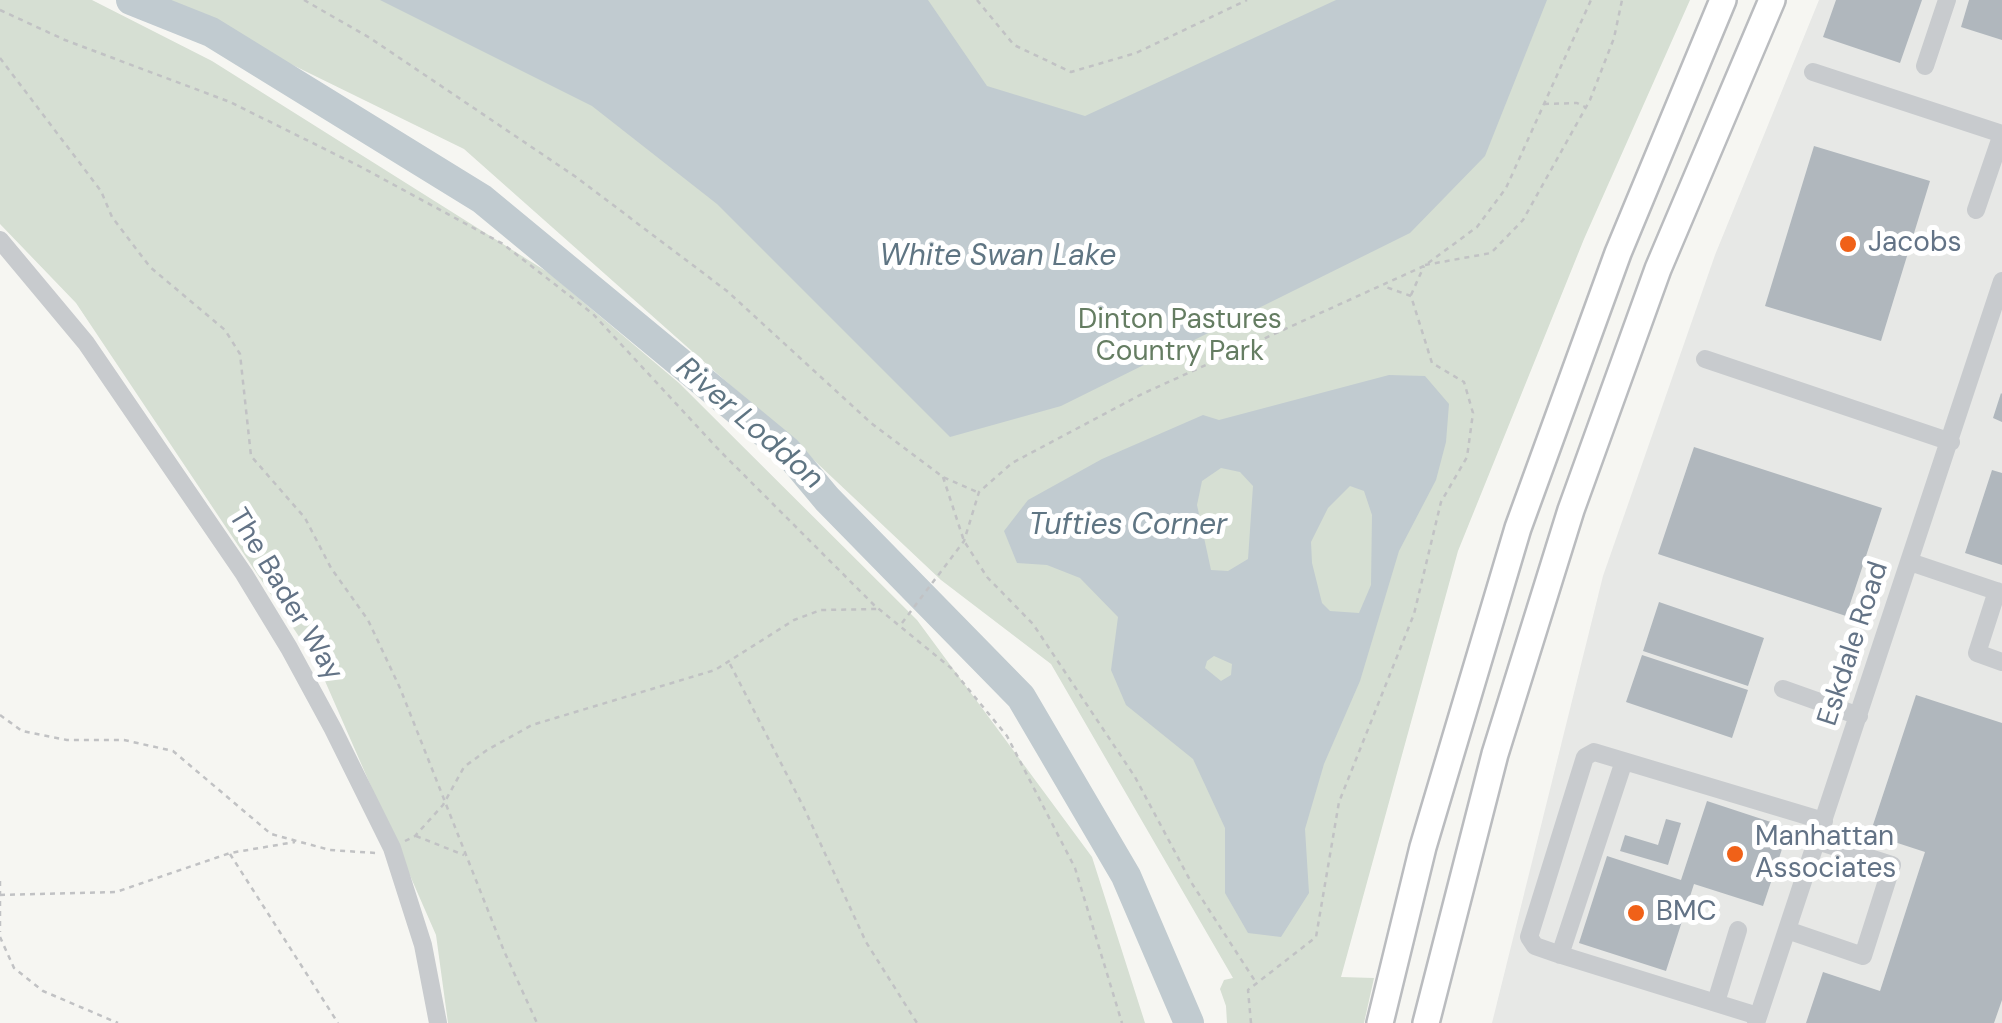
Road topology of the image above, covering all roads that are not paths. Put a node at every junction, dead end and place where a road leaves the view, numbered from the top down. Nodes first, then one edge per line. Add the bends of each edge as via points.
1 (1723, 0) edge
2 (1772, 0) edge
3 (1947, 0) edge
4 (1925, 66) dead end
5 (1814, 72) dead end
6 (2002, 134) edge
7 (1976, 210) dead end
8 (0, 240) edge
9 (2002, 282) edge
10 (1705, 359) dead end
11 (1951, 442) junction
12 (1910, 562) junction
13 (2000, 592) edge
14 (2002, 662) edge
15 (1782, 690) dead end
16 (1859, 716) junction
17 (1624, 762) junction
18 (1824, 821) junction
19 (1817, 841) junction
20 (1452, 916) junction
21 (1738, 930) dead end
22 (1787, 930) junction
23 (1560, 955) junction
24 (1716, 1002) junction
25 (1757, 1019) edge
26 (438, 1023) edge
27 (1380, 1023) edge
28 (1426, 1023) edge
29 (1436, 1023) edge

1 - 27 highway via 1618,253 1518,528 1423,847
2 - 20 highway via 1684,205 1588,458
3 - 4 street
5 - 6 street
6 - 7 street
8 - 26 street, The Bader Way via 86,342 244,574 334,729 392,848 423,945
9 - 11 street, Eskdale Road
10 - 11 street
11 - 12 street, Eskdale Road
12 - 13 street
12 - 16 street, Eskdale Road
13 - 14 street via 1977,653
15 - 16 street
16 - 18 street, Eskdale Road
17 - 18 street
17 - 23 street
17 - 23 street via 1594,752 1585,758 1529,937
18 - 19 street, Eskdale Road
19 - 22 street, Eskdale Road
19 - 22 street via 1892,865 1862,956
20 - 28 highway
20 - 29 highway
21 - 24 street
22 - 25 street, Eskdale Road
23 - 24 street
24 - 25 street

